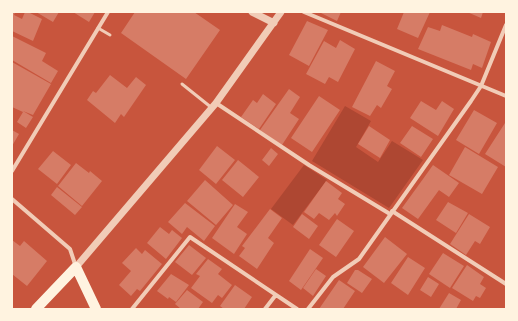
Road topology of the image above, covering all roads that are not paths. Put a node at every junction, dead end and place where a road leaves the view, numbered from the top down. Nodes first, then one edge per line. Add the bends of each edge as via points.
1 (108, 12) edge
2 (252, 12) edge
3 (281, 12) edge
4 (304, 12) edge
5 (274, 24) junction
6 (506, 24) edge
7 (98, 28) junction
8 (110, 35) dead end
9 (182, 84) dead end
10 (481, 86) junction
11 (506, 96) edge
12 (214, 105) junction
13 (12, 171) edge
14 (12, 199) edge
15 (391, 213) junction
16 (76, 267) junction
17 (506, 284) edge
18 (276, 296) junction
19 (36, 309) edge
20 (96, 309) edge
21 (132, 309) edge
22 (265, 309) edge
23 (297, 309) edge
24 (308, 309) edge

1 - 7 street
2 - 5 street
3 - 5 street
4 - 10 street
5 - 12 street
6 - 10 street
7 - 8 lane
7 - 13 street
9 - 12 lane
10 - 11 street
10 - 15 street
12 - 15 street
12 - 16 street
14 - 16 street via 70,249
15 - 17 street
15 - 24 street via 358,259 333,277
16 - 19 main road
16 - 20 main road
18 - 21 street via 190,237
18 - 22 street
18 - 23 street

